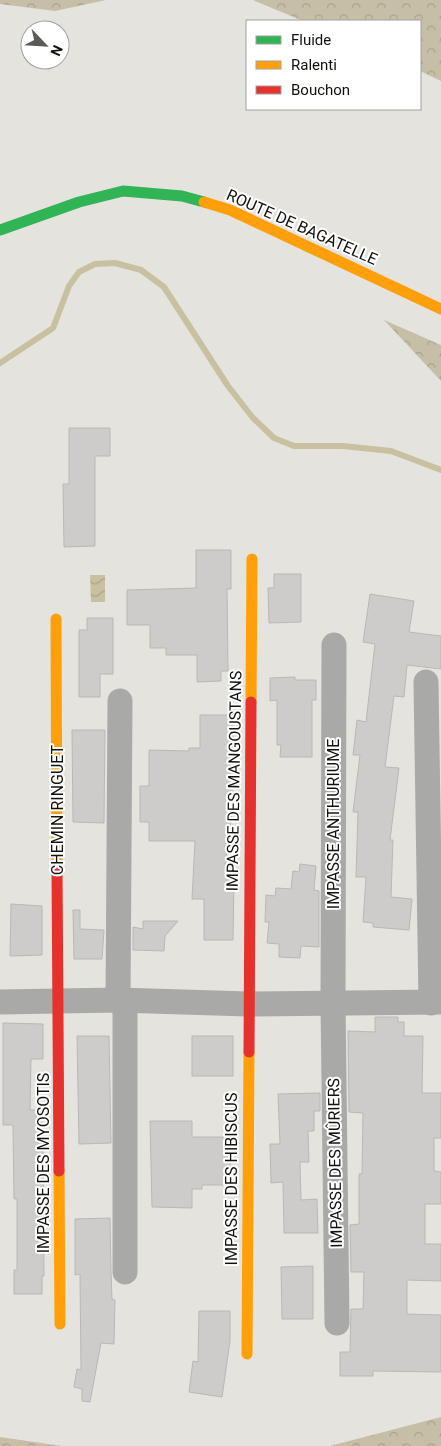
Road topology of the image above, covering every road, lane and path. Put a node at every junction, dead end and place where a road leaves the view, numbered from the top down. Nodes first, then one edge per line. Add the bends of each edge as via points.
1 (0, 230) edge
2 (441, 309) edge
3 (252, 559) dead end
4 (56, 619) dead end
5 (334, 646) dead end
6 (426, 682) dead end
7 (120, 701) dead end
8 (121, 1000) junction
9 (58, 1001) junction
10 (0, 1002) edge
11 (436, 1002) edge
12 (333, 1003) junction
13 (248, 1004) junction
14 (125, 1272) dead end
15 (337, 1323) dead end
16 (60, 1324) dead end
17 (247, 1354) dead end

1 - 2 street, ROUTE DE BAGATELLE via 79,202 123,191 182,196 230,210
3 - 13 street, IMPASSE DES MANGOUSTANS
4 - 9 street, CHEMIN RINGUET
5 - 12 street, IMPASSE ANTHURIUME
6 - 11 street
7 - 8 street
8 - 9 street
8 - 13 street
8 - 14 street
9 - 10 street
9 - 16 street, IMPASSE DES MYOSOTIS
11 - 12 street
12 - 13 street
12 - 15 street, IMPASSE DES MÛRIERS
13 - 17 street, IMPASSE DES HIBISCUS

